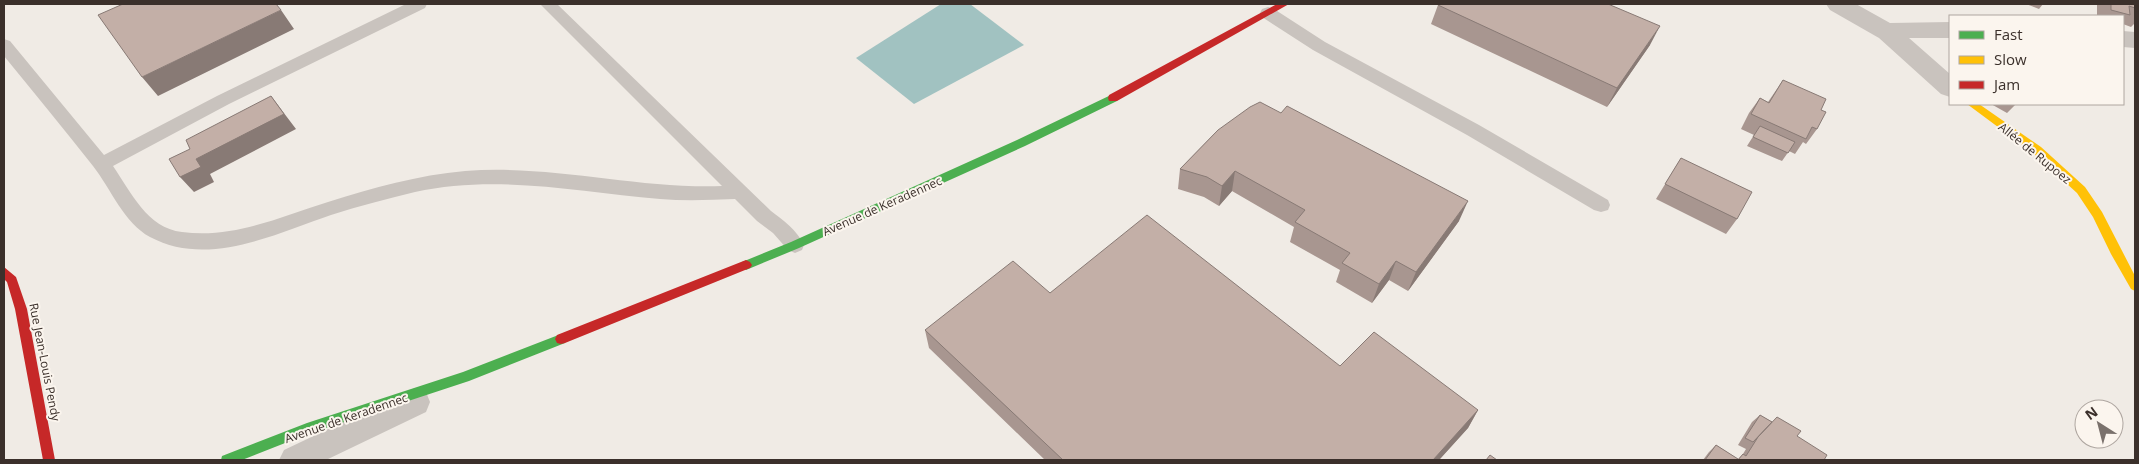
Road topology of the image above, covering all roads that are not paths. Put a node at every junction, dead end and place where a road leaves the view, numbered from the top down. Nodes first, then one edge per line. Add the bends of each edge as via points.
1 (419, 4) edge
2 (548, 4) edge
3 (1284, 4) edge
4 (1838, 4) edge
5 (1268, 13) junction
6 (1949, 30) edge
7 (1887, 32) junction
8 (4, 45) edge
9 (1949, 87) edge
10 (1973, 105) edge
11 (102, 164) junction
12 (740, 192) junction
13 (1601, 205) dead end
14 (795, 245) junction
15 (4, 272) edge
16 (2135, 286) edge
17 (465, 377) junction
18 (49, 460) edge
19 (227, 460) edge
20 (295, 460) edge

1 - 11 lane
2 - 12 lane
3 - 5 street, Avenue de Keradennec
4 - 7 street
5 - 13 lane via 1311,42 1473,130
5 - 14 street, Avenue de Keradennec via 1112,98
6 - 7 street
7 - 9 street
8 - 11 lane
10 - 16 street, Allée de Rupoez via 2029,144 2079,188 2100,219
11 - 12 lane via 133,211 155,232 175,240 200,242 266,231 374,195 468,178 561,180 689,194
12 - 14 lane
14 - 17 street, Avenue de Keradennec
15 - 18 street, Rue Jean-Louis Pendy via 12,280 21,308
17 - 19 street, Avenue de Keradennec
17 - 20 street, Avenue de Keradennec

